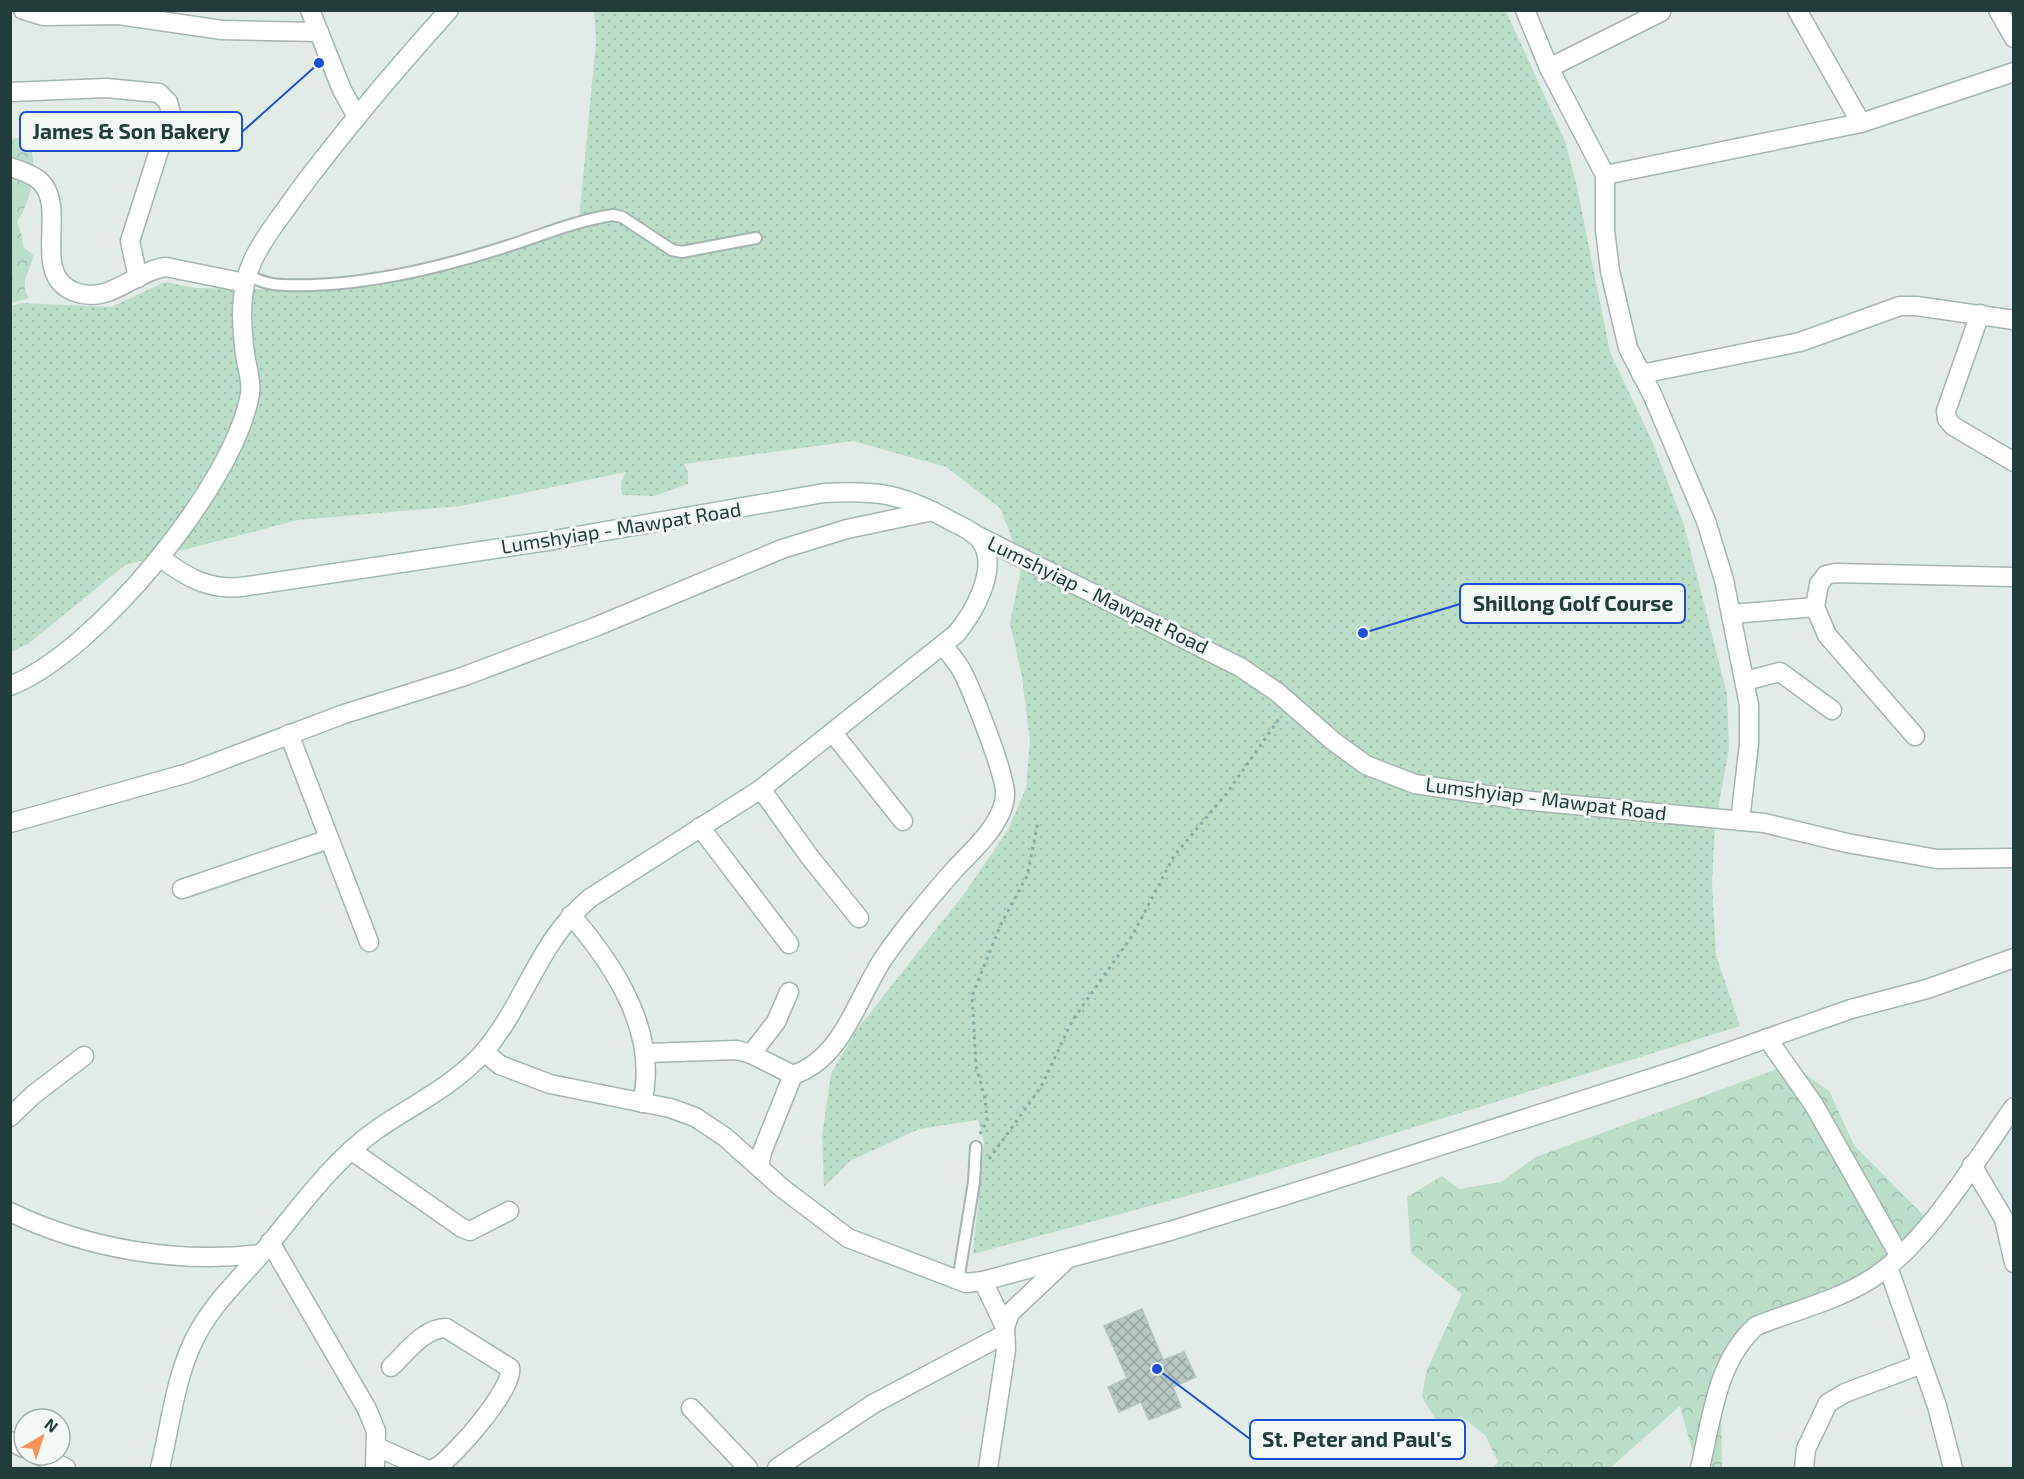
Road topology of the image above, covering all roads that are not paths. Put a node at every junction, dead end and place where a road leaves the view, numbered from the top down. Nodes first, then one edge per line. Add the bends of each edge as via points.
1 (23, 10) edge
2 (310, 10) edge
3 (449, 10) edge
4 (1525, 10) edge
5 (1797, 10) edge
6 (1998, 10) edge
7 (1661, 12) edge
8 (319, 32) junction
9 (2013, 38) edge
10 (1549, 68) junction
11 (2013, 72) edge
12 (10, 92) edge
13 (357, 117) junction
14 (1860, 123) junction
15 (10, 167) edge
16 (1605, 175) junction
17 (756, 238) dead end
18 (138, 278) junction
19 (246, 279) junction
20 (1980, 314) junction
21 (2013, 320) edge
22 (1641, 374) junction
23 (2013, 462) edge
24 (933, 511) junction
25 (968, 530) junction
26 (161, 558) junction
27 (2013, 578) edge
28 (1815, 607) junction
29 (1732, 614) junction
30 (943, 645) junction
31 (1745, 681) junction
32 (10, 686) edge
33 (1832, 710) dead end
34 (833, 733) junction
35 (289, 734) junction
36 (1915, 736) dead end
37 (761, 789) junction
38 (903, 821) dead end
39 (1740, 821) junction
40 (10, 823) edge
41 (700, 827) junction
42 (329, 839) junction
43 (2013, 858) edge
44 (182, 888) dead end
45 (571, 915) junction
46 (859, 918) dead end
47 (369, 942) dead end
48 (789, 944) dead end
49 (2013, 958) edge
50 (789, 992) dead end
51 (1767, 1038) junction
52 (484, 1052) junction
53 (647, 1053) junction
54 (751, 1054) junction
55 (84, 1056) dead end
56 (793, 1075) junction
57 (642, 1103) junction
58 (2013, 1107) edge
59 (10, 1117) edge
60 (976, 1147) road end
61 (352, 1151) junction
62 (1972, 1165) junction
63 (759, 1166) junction
64 (509, 1211) dead end
65 (10, 1212) edge
66 (266, 1248) junction
67 (1068, 1258) junction
68 (1894, 1261) junction
69 (2013, 1263) edge
70 (958, 1281) junction
71 (983, 1281) junction
72 (1005, 1330) junction
73 (1922, 1364) junction
74 (391, 1367) dead end
75 (691, 1408) dead end
76 (377, 1447) junction
77 (160, 1468) edge
78 (375, 1468) edge
79 (424, 1468) edge
80 (435, 1468) edge
81 (748, 1468) edge
82 (777, 1468) edge
83 (988, 1468) edge
84 (1700, 1468) edge
85 (1804, 1468) edge
86 (1953, 1468) edge

1 - 8 street via 43,16 119,15 222,30
2 - 8 street
3 - 13 street
4 - 10 street
5 - 14 street
6 - 9 street
7 - 10 street
8 - 13 street
10 - 16 street
11 - 14 street
12 - 18 street via 106,88 159,93 168,102 171,113 130,241
13 - 19 street via 286,209 254,257
14 - 16 street
15 - 18 street via 39,180 47,189 53,264 67,288 99,294
16 - 22 street via 1605,230 1614,297 1628,348
17 - 19 lane via 696,251 672,250 613,215 392,276 330,285 275,286
18 - 19 street via 166,267
19 - 26 street via 242,304 250,388 245,413 205,493
20 - 21 street
20 - 22 street via 1900,306 1800,342
20 - 23 street via 1946,411 1947,419
22 - 29 street via 1706,521
24 - 25 street, Lumshyiap - Mawpat Road
24 - 26 street, Lumshyiap - Mawpat Road via 899,496 824,493 554,540 224,588 193,579
24 - 35 street via 846,529 782,549 462,678
25 - 30 street via 982,542 985,579 970,618
25 - 39 street, Lumshyiap - Mawpat Road via 1218,654 1260,678 1332,741 1366,765 1414,784 1522,800
26 - 32 street via 64,655 30,678
27 - 28 street via 1835,573 1826,575 1819,584
28 - 29 street
28 - 36 street via 1827,635
29 - 31 street
30 - 34 street
30 - 56 street via 961,669 987,735 1006,794 1003,807 981,840 908,924 829,1052 808,1070
31 - 33 street via 1780,672
31 - 39 street via 1749,744
34 - 37 street
34 - 38 street
35 - 40 street via 188,773
35 - 42 street
37 - 41 street
37 - 46 street
39 - 43 street, Lumshyiap - Mawpat Road via 1937,859
41 - 45 street via 590,898
41 - 48 street
42 - 44 street
42 - 47 street
45 - 52 street via 541,955 514,1008
45 - 53 street via 617,977
49 - 51 street
50 - 54 street via 776,1022
51 - 67 street via 1316,1186
51 - 68 street via 1814,1105
52 - 57 street via 500,1065 550,1084
52 - 61 street via 449,1083 375,1131
53 - 54 street via 720,1049
53 - 57 street via 647,1085
54 - 56 street
55 - 59 street
56 - 63 street
57 - 63 street via 670,1107 695,1117
58 - 62 street
60 - 70 lane
61 - 64 street via 462,1228 476,1229
61 - 66 street via 310,1193
62 - 68 street via 1943,1210
62 - 69 street via 2004,1219
63 - 70 street via 848,1238
65 - 66 street via 69,1236 140,1251 225,1258
66 - 76 street via 367,1409 376,1431
66 - 77 street via 221,1297 192,1344
67 - 71 street
67 - 72 street via 1021,1300 1010,1313
68 - 73 street
68 - 84 street via 1850,1290 1756,1326 1744,1337 1724,1373
70 - 71 street
71 - 72 street
72 - 82 street via 873,1404
72 - 83 street via 1006,1350
73 - 85 street via 1828,1403 1806,1449
73 - 86 street
74 - 80 street via 427,1333 446,1328 510,1368 508,1384 478,1425
75 - 81 street
76 - 78 street
76 - 79 street

